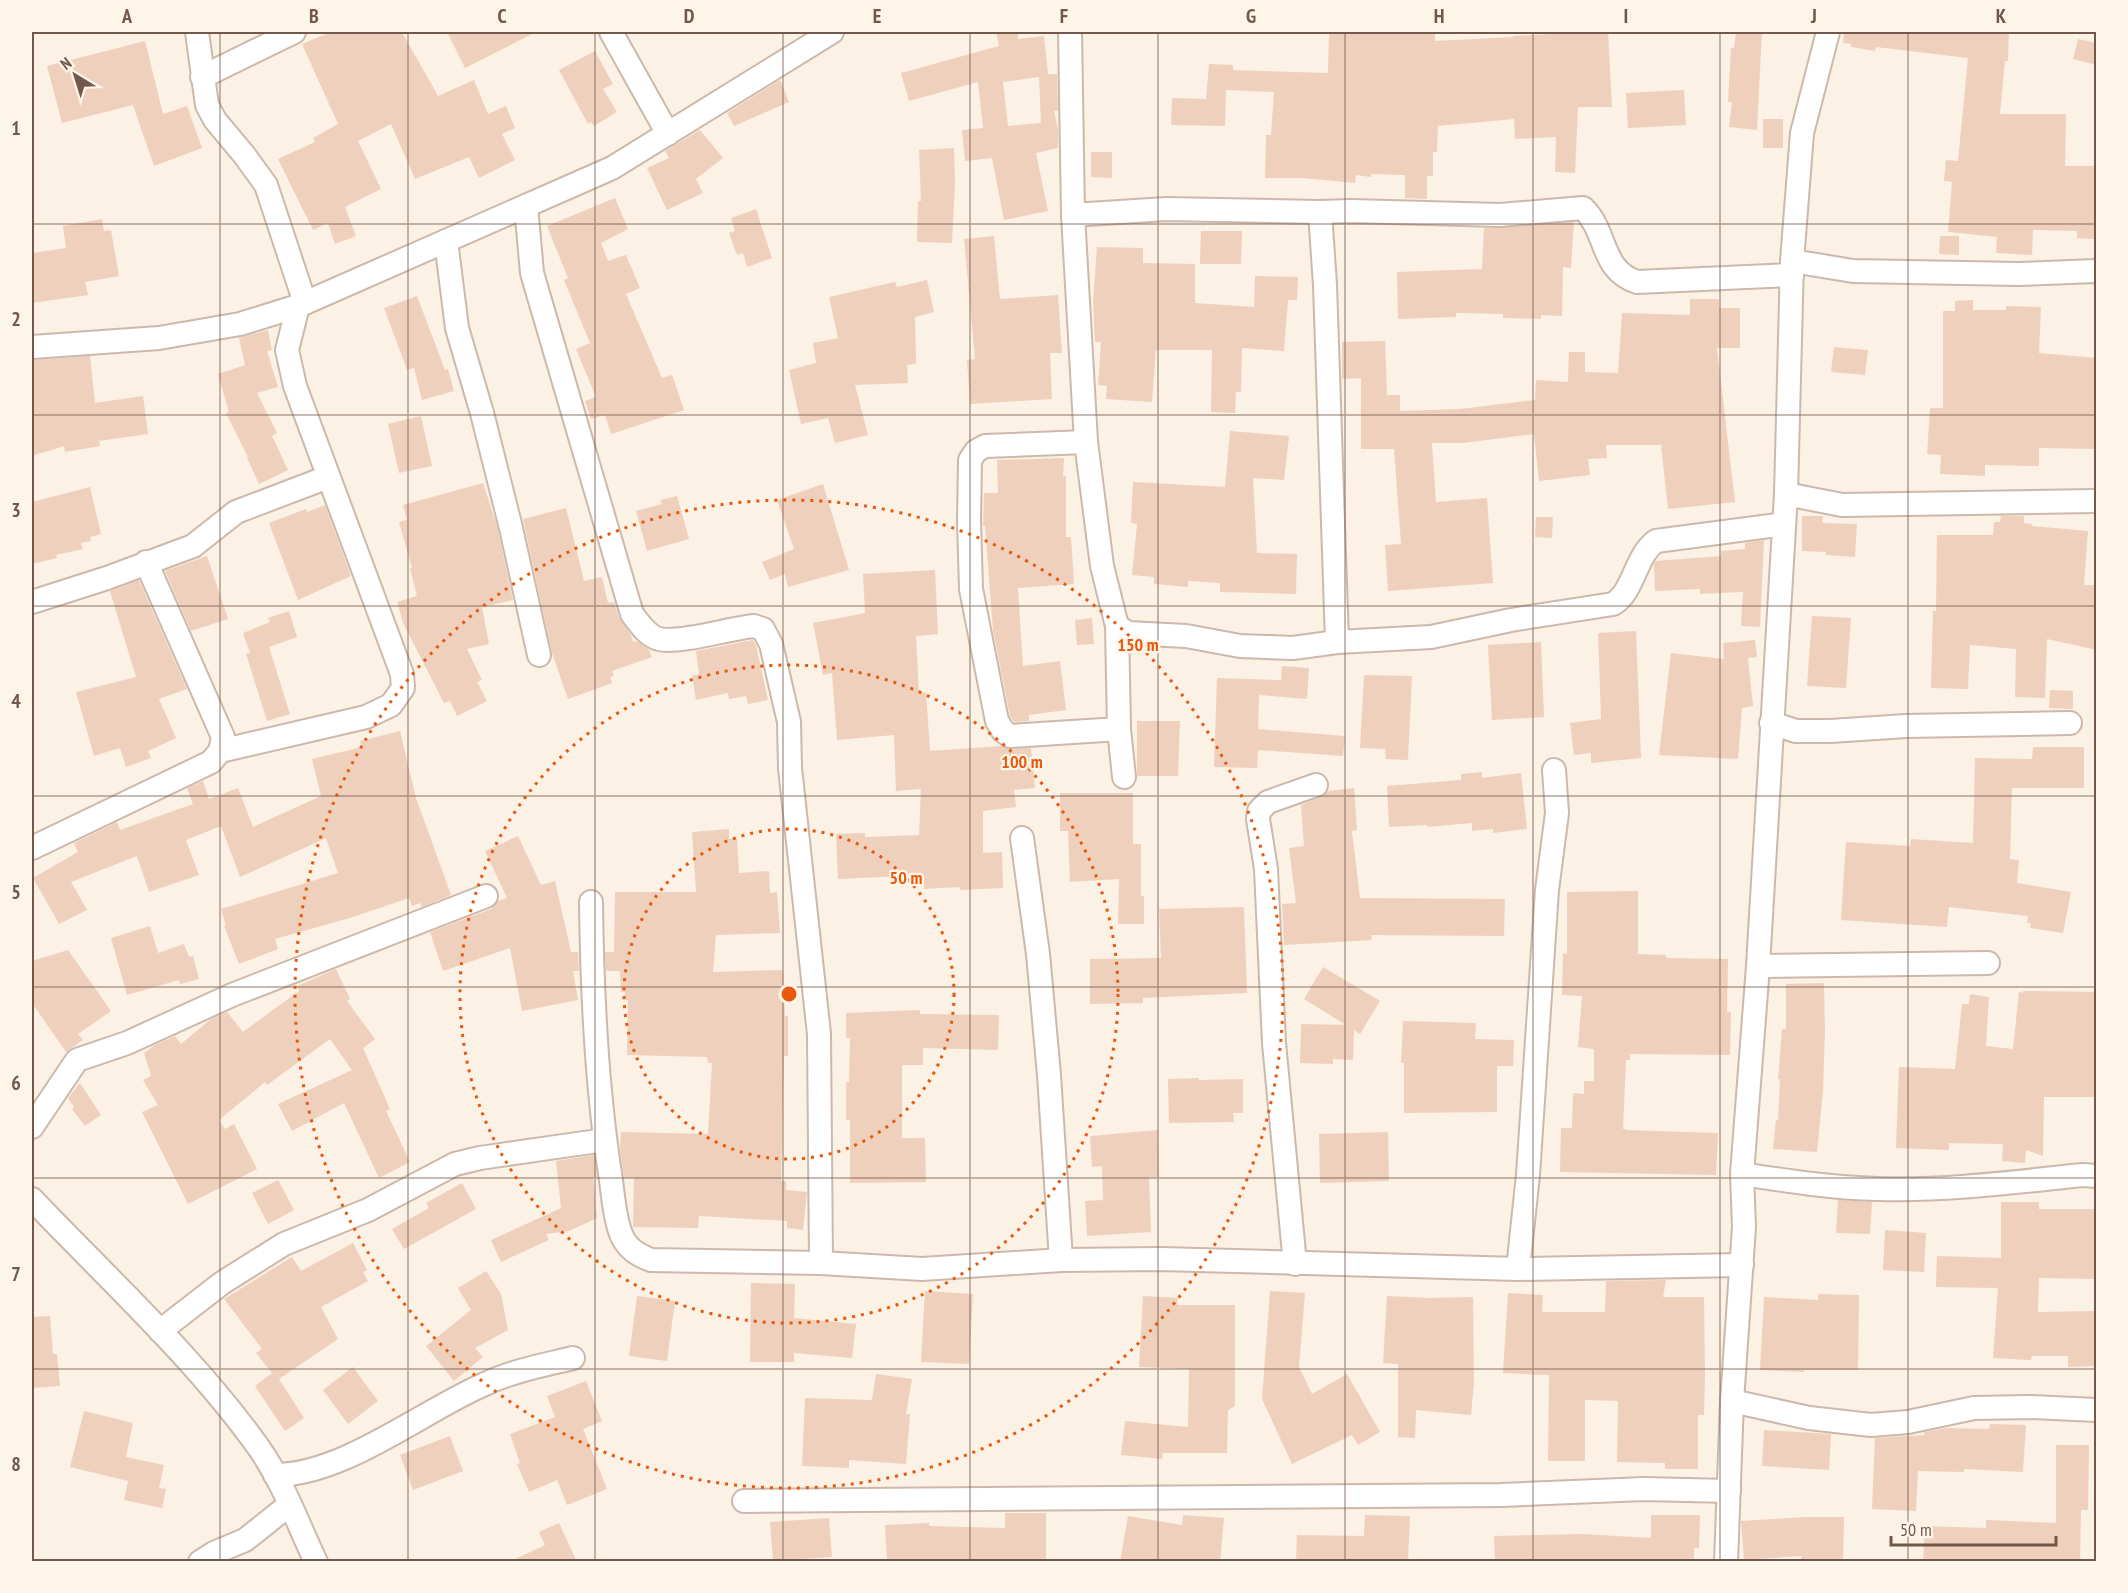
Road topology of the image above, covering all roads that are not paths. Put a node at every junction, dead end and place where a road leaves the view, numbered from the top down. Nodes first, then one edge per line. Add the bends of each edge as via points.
1 (197, 32) edge
2 (294, 32) edge
3 (611, 32) edge
4 (832, 32) edge
5 (1070, 32) edge
6 (1828, 32) edge
7 (202, 77) junction
8 (668, 134) junction
9 (526, 206) junction
10 (1320, 212) junction
11 (1073, 215) junction
12 (446, 241) junction
13 (1792, 268) junction
14 (2097, 271) edge
15 (301, 304) junction
16 (32, 347) edge
17 (1086, 442) junction
18 (328, 477) junction
19 (1786, 494) junction
20 (2097, 501) edge
21 (1784, 524) junction
22 (146, 562) junction
23 (32, 602) edge
24 (1117, 626) junction
25 (1336, 642) junction
26 (539, 655) dead end
27 (1771, 723) junction
28 (2070, 723) dead end
29 (1119, 729) junction
30 (220, 751) junction
31 (1554, 770) dead end
32 (1124, 777) dead end
33 (1316, 785) dead end
34 (1022, 838) dead end
35 (32, 848) edge
36 (486, 896) dead end
37 (591, 902) dead end
38 (1988, 963) dead end
39 (1758, 966) junction
40 (32, 1127) edge
41 (605, 1140) junction
42 (1742, 1174) junction
43 (2097, 1176) edge
44 (32, 1199) edge
45 (1061, 1260) junction
46 (821, 1263) junction
47 (1295, 1264) junction
48 (1742, 1265) junction
49 (1518, 1269) junction
50 (160, 1331) junction
51 (573, 1358) dead end
52 (1732, 1401) junction
53 (2097, 1410) edge
54 (275, 1475) junction
55 (1729, 1491) junction
56 (744, 1501) dead end
57 (289, 1505) junction
58 (200, 1562) edge
59 (316, 1562) edge
60 (1725, 1562) edge

1 - 7 street
2 - 7 street
3 - 8 street
4 - 8 street
5 - 11 street
6 - 13 street via 1802,133
7 - 15 street via 207,105 215,120 266,185
8 - 9 street via 612,168
9 - 12 street
9 - 46 street via 532,273 632,614 644,631 659,639 754,626 763,629 771,644 789,722 789,768 819,1034
10 - 11 street via 1166,208
10 - 13 street via 1500,215 1583,208 1592,217 1615,269 1637,282
10 - 25 street
11 - 17 street
12 - 15 street
12 - 26 street via 457,328 482,412
13 - 14 street via 2018,274
13 - 19 street
15 - 16 street via 240,324 159,338
15 - 18 street via 287,350 295,386
17 - 24 street via 1102,566
17 - 29 street via 985,446 976,451 970,460 971,589 997,721 1003,731 1010,736
18 - 22 street via 236,512 193,546
18 - 30 street via 402,674 403,688 391,705 366,717
19 - 20 street via 1842,505
19 - 21 street
21 - 25 street via 1656,541 1647,548 1623,594 1613,604 1431,637
21 - 27 street
22 - 23 street
22 - 30 street via 223,737
24 - 25 street via 1128,633 1186,636 1240,646 1293,648
24 - 29 street
27 - 28 street via 1796,731
27 - 39 street
29 - 32 street
30 - 35 street via 211,762
31 - 49 street via 1557,813
33 - 47 street via 1268,802 1259,811 1258,819 1266,869 1274,1043
34 - 45 street via 1038,954
36 - 40 street via 77,1060
37 - 41 street via 594,1033
38 - 39 street
39 - 42 street
41 - 46 street via 618,1224 636,1254 651,1260
41 - 50 street via 455,1164 368,1210 284,1244 222,1283
42 - 43 street via 1878,1189
42 - 48 street
44 - 50 street
45 - 46 street via 922,1269
45 - 47 street
47 - 49 street
48 - 49 street
48 - 52 street
50 - 54 street via 204,1377
51 - 54 street via 485,1383 338,1462
52 - 53 street via 1809,1418 1871,1425 1908,1422 1974,1408
52 - 55 street
54 - 57 street
55 - 56 street
55 - 60 street
57 - 58 street via 245,1540
57 - 59 street

